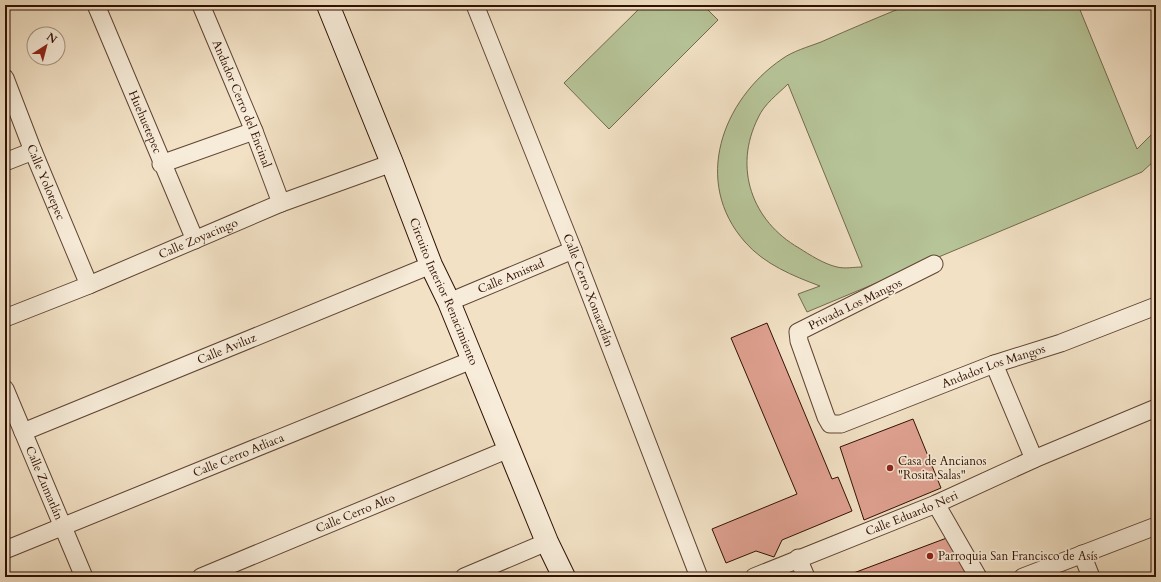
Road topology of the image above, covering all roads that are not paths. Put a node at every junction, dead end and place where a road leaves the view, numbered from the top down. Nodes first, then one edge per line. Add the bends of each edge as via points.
1 (96, 5) edge
2 (201, 5) edge
3 (328, 5) edge
4 (474, 5) edge
5 (5, 78) edge
6 (254, 131) junction
7 (33, 151) junction
8 (5, 162) edge
9 (392, 163) junction
10 (161, 164) junction
11 (281, 203) junction
12 (195, 240) junction
13 (573, 250) junction
14 (934, 264) dead end
15 (431, 265) junction
16 (90, 285) junction
17 (449, 302) junction
18 (1156, 306) edge
19 (5, 318) edge
20 (472, 360) junction
21 (994, 364) junction
22 (5, 389) edge
23 (1156, 408) edge
24 (830, 424) joint
25 (23, 432) junction
26 (509, 449) junction
27 (1034, 459) junction
28 (936, 504) junction
29 (62, 526) junction
30 (1156, 526) edge
31 (547, 542) junction
32 (5, 550) edge
33 (1082, 554) junction
34 (798, 558) junction
35 (84, 577) edge
36 (201, 577) edge
37 (464, 577) edge
38 (564, 577) edge
39 (699, 577) edge
40 (754, 577) edge
41 (806, 577) edge
42 (978, 577) edge
43 (1023, 577) edge
44 (1091, 577) edge

1 - 10 street, Huehuetepec
2 - 6 street, Andador Cerro del Encinal
3 - 9 main road, Circuito Interior Renacimiento
4 - 13 street, Calle Cerro Xonacatlán
5 - 7 street, Calle Yolotepec
6 - 10 street
6 - 11 street, Andador Cerro del Encinal
7 - 8 street
7 - 16 street, Calle Yolotepec
9 - 11 street, Calle Zoyacingo
9 - 15 main road, Circuito Interior Renacimiento
10 - 12 street, Huehuetepec
11 - 12 street, Calle Zoyacingo
12 - 16 street, Calle Zoyacingo
13 - 17 street, Calle Amistad
13 - 39 street, Calle Cerro Xonacatlán
14 - 24 street, Privada Los Mangos via 798,332 799,341
15 - 17 main road, Circuito Interior Renacimiento
15 - 25 street, Calle Aviluz
16 - 19 street, Calle Zoyacingo
17 - 20 main road, Circuito Interior Renacimiento
18 - 21 street, Andador Los Mangos
20 - 26 main road, Circuito Interior Renacimiento
20 - 29 street, Calle Cerro Atliaca
21 - 24 street, Andador Los Mangos via 841,424
21 - 27 street
22 - 25 street, Calle Zumatlán
23 - 27 street, Calle Eduardo Neri
25 - 29 street, Calle Zumatlán
26 - 31 main road, Circuito Interior Renacimiento
26 - 36 street, Calle Cerro Alto
27 - 28 street, Calle Eduardo Neri
28 - 34 street, Calle Eduardo Neri
28 - 42 street
29 - 32 street, Calle Cerro Atliaca
29 - 35 street, Calle Zumatlán
30 - 33 street
31 - 37 street
31 - 38 main road, Circuito Interior Renacimiento
33 - 43 street
33 - 44 street
34 - 40 street, Calle Eduardo Neri
34 - 41 street

